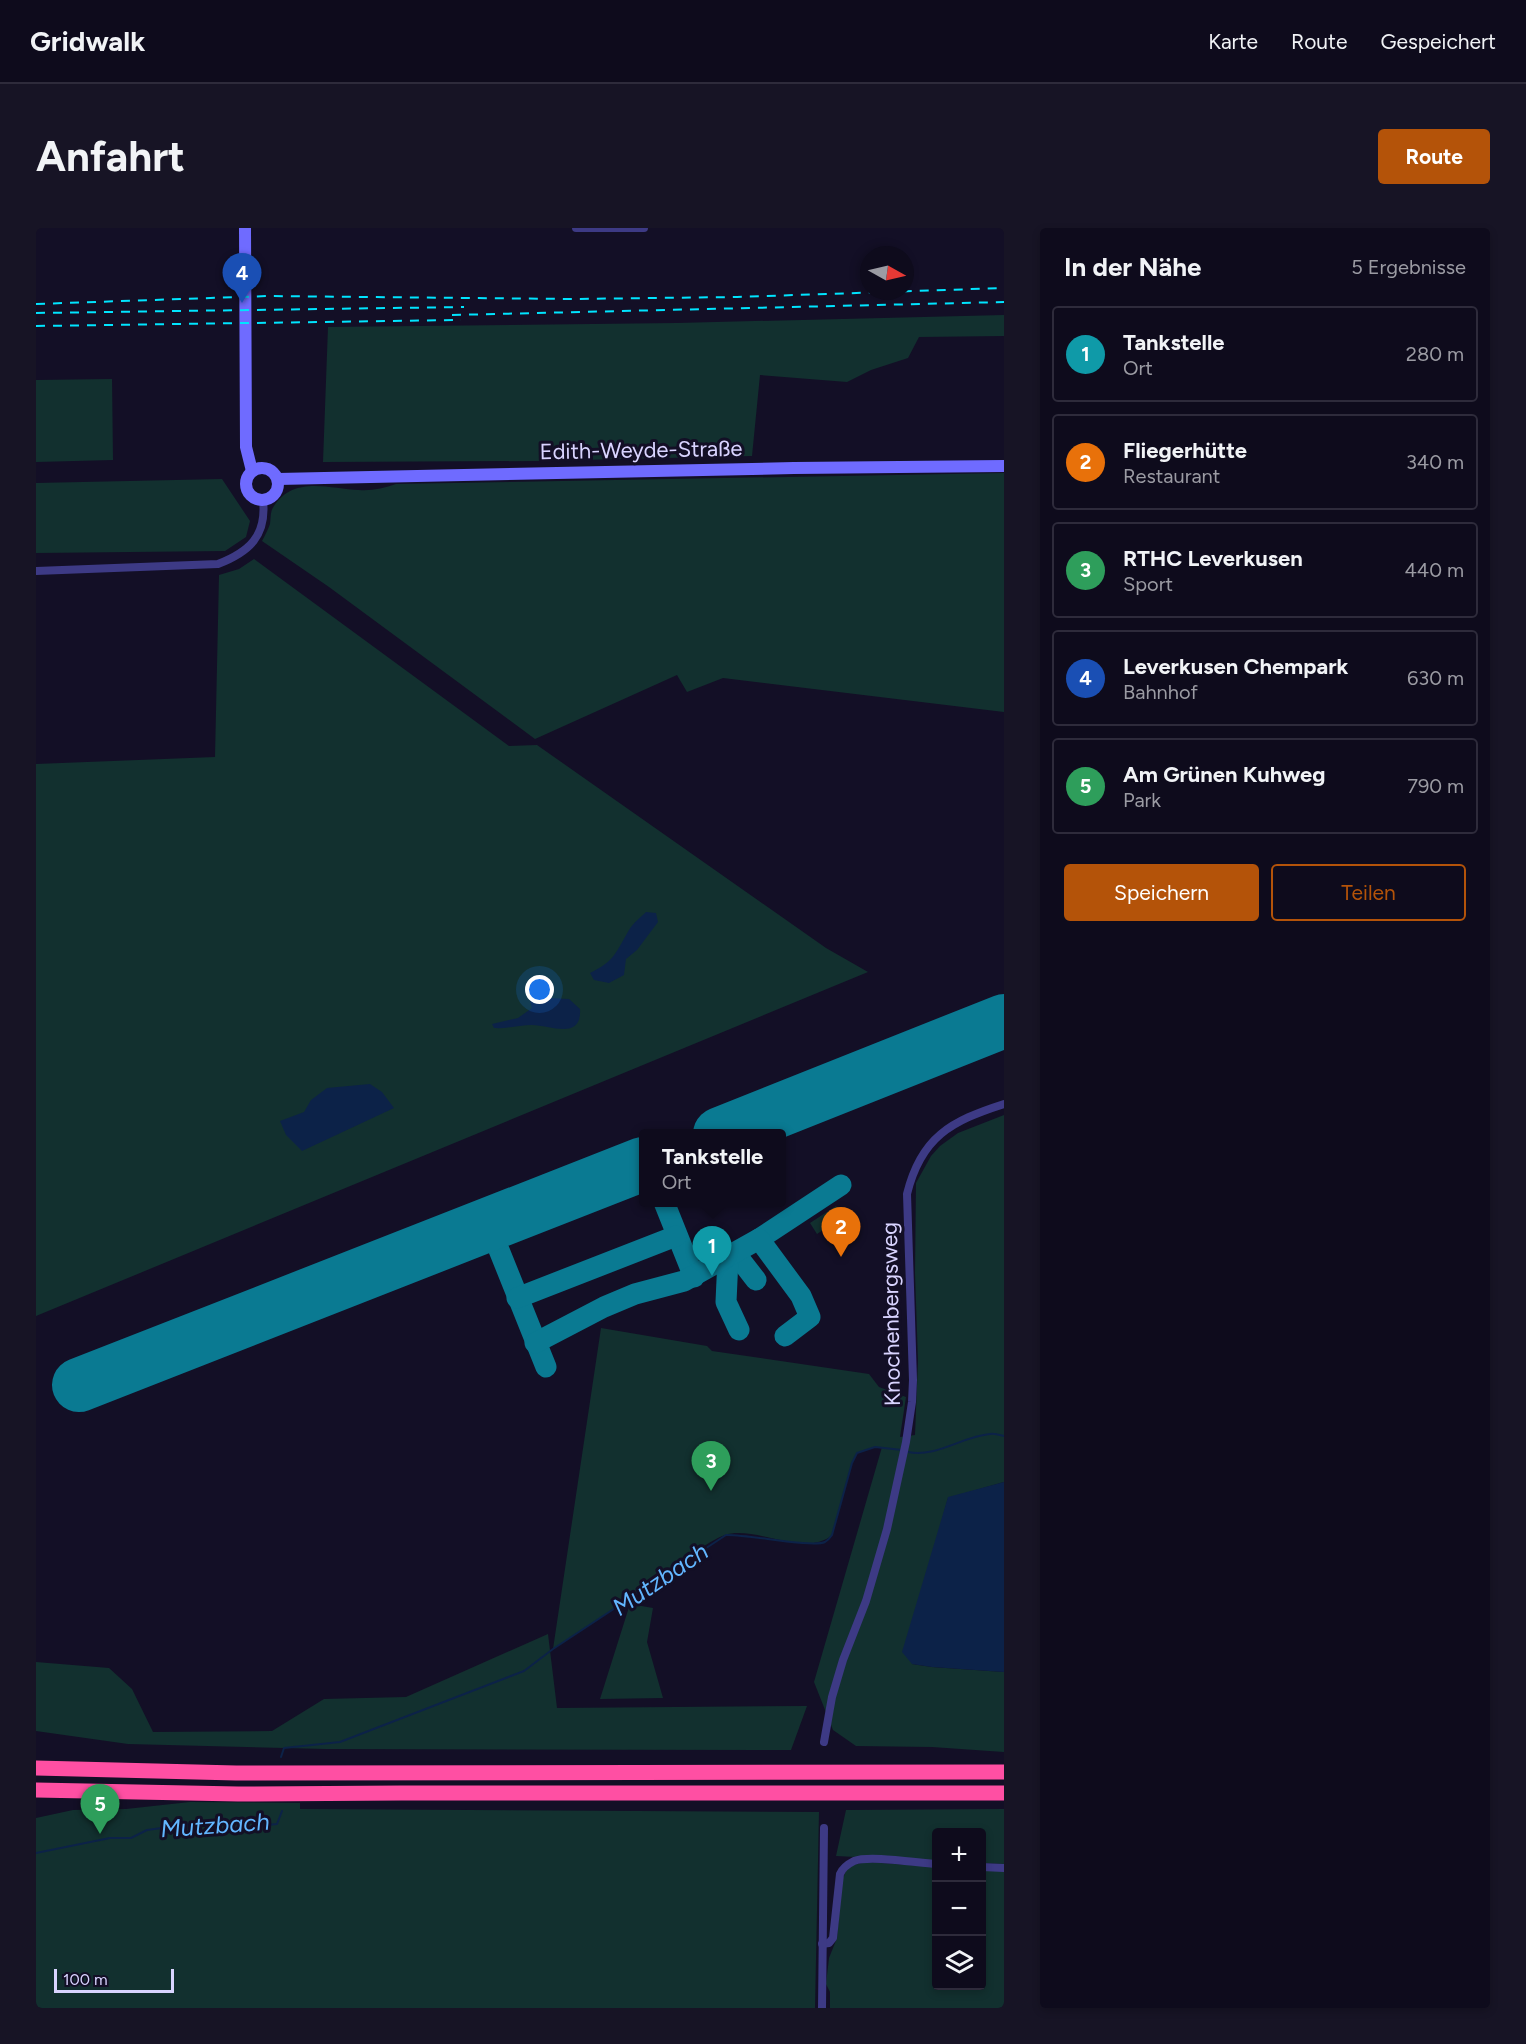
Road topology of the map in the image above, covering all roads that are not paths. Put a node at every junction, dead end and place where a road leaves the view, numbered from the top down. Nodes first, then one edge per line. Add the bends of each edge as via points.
1 (245, 228) edge
2 (576, 228) edge
3 (644, 228) edge
4 (1004, 466) edge
5 (252, 471) junction
6 (278, 479) junction
7 (263, 500) junction
8 (36, 571) edge
9 (1004, 1104) edge
10 (824, 1742) dead end
11 (36, 1768) edge
12 (1004, 1772) edge
13 (36, 1790) edge
14 (1004, 1793) edge
15 (824, 1828) dead end
16 (932, 1864) edge
17 (986, 1867) edge
18 (1004, 1868) edge
19 (822, 1944) junction
20 (822, 2008) edge

1 - 5 street via 246,447
2 - 3 street
4 - 6 street, Edith-Weyde-Straße
5 - 6 street via 264,468
5 - 7 street via 247,479 248,490 253,497
6 - 7 street via 276,492
7 - 8 street via 259,532 250,547 219,564
9 - 10 street, Knochenbergsweg via 945,1131 920,1156 912,1174 907,1194 912,1402 906,1442 887,1529 832,1697
11 - 12 highway via 236,1773
13 - 14 highway via 317,1794
15 - 19 street
16 - 19 street via 866,1859 842,1869 833,1938
17 - 18 street
19 - 20 street

